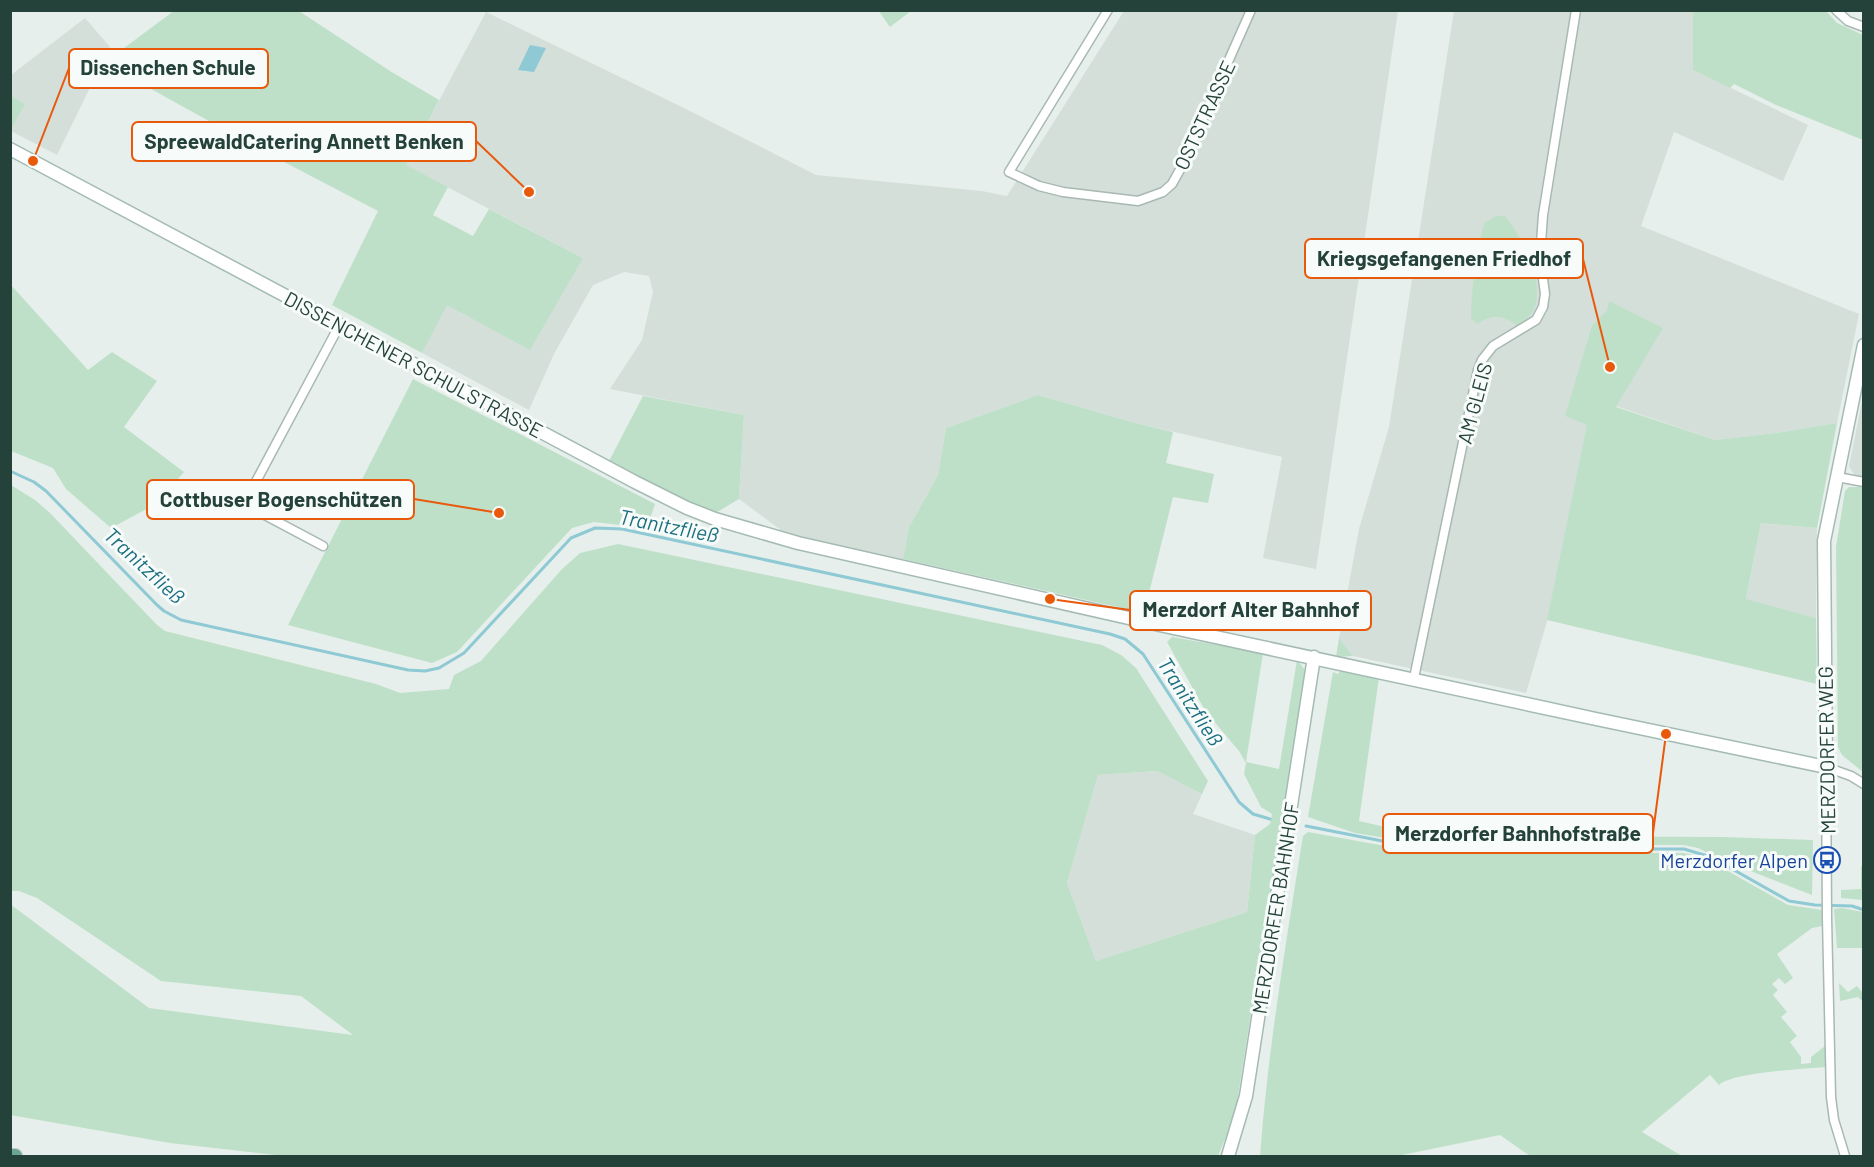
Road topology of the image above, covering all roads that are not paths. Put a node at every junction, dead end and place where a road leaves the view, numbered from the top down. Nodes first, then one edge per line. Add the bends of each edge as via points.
1 (1108, 10) edge
2 (1251, 10) edge
3 (1576, 10) edge
4 (1836, 10) edge
5 (1863, 27) edge
6 (10, 149) edge
7 (339, 326) junction
8 (1863, 345) edge
9 (1837, 477) junction
10 (1863, 482) edge
11 (323, 546) dead end
12 (1314, 657) junction
13 (1414, 678) junction
14 (1826, 767) junction
15 (1863, 784) edge
16 (1228, 1156) edge
17 (1845, 1156) edge

1 - 2 street, OSTSTRASSE via 1009,172 1063,192 1138,201 1163,192 1172,184
3 - 13 street, AM GLEIS via 1543,215 1543,307 1536,320 1493,346 1478,370
4 - 5 street
6 - 7 street, DISSENCHENER SCHULSTRASSE
7 - 11 street via 244,504
7 - 12 street, DISSENCHENER SCHULSTRASSE via 687,508 715,519 798,543
8 - 9 street, MERZDORFER WEG
9 - 10 street
9 - 14 street, MERZDORFER WEG via 1824,541
12 - 13 street, DISSENCHENER SCHULSTRASSE
12 - 16 street, MERZDORFER BAHNHOF via 1245,1096
13 - 14 street, DISSENCHENER SCHULSTRASSE
14 - 15 street
14 - 17 street, MERZDORFER WEG via 1831,1097

